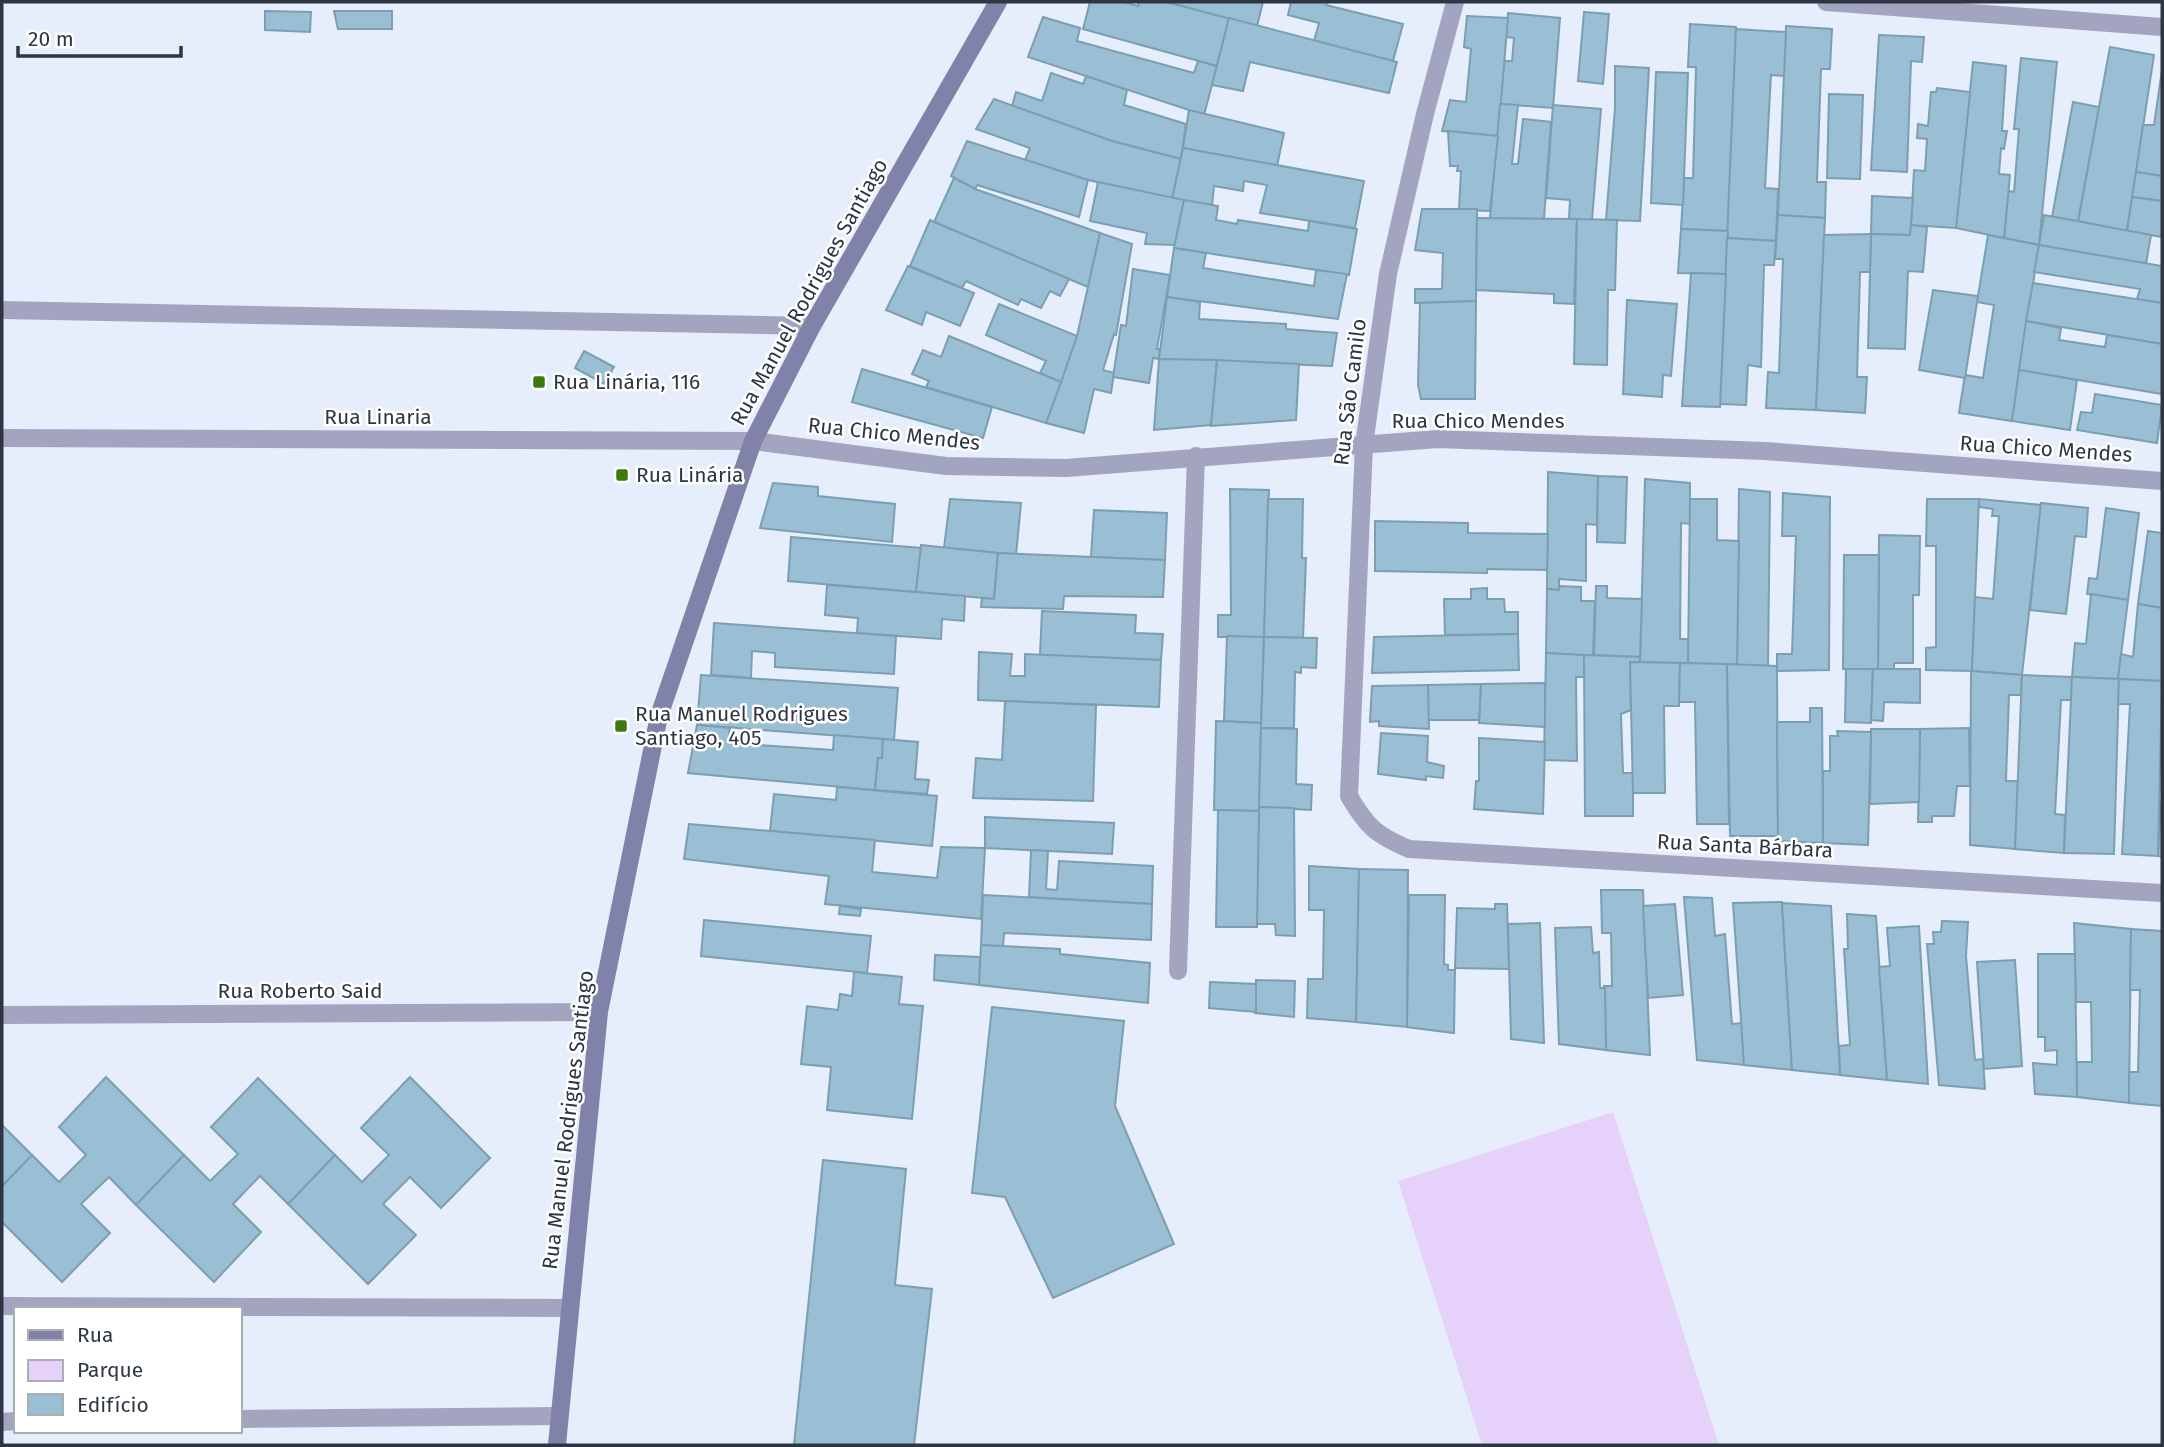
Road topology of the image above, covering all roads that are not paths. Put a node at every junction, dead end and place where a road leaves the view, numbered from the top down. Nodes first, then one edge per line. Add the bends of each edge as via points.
1 (998, 2) edge
2 (1455, 2) edge
3 (1826, 2) edge
4 (2162, 27) edge
5 (2, 310) edge
6 (812, 326) junction
7 (2, 438) edge
8 (753, 441) junction
9 (1364, 445) junction
10 (1196, 456) junction
11 (2162, 481) edge
12 (1349, 796) joint
13 (2162, 893) edge
14 (1178, 971) dead end
15 (599, 1012) junction
16 (2, 1015) edge
17 (2, 1306) edge
18 (569, 1308) junction
19 (559, 1416) junction
20 (242, 1419) edge
21 (557, 1445) edge

1 - 6 main road, Rua Manuel Rodrigues Santiago
2 - 9 street, Rua São Camilo via 1388,274
3 - 4 street
5 - 6 street
6 - 8 main road, Rua Manuel Rodrigues Santiago
7 - 8 street, Rua Linaria
8 - 10 street, Rua Chico Mendes via 946,466 1066,468
8 - 15 main road, Rua Manuel Rodrigues Santiago via 659,716
9 - 10 street, Rua Chico Mendes
9 - 11 street, Rua Chico Mendes via 1438,439 1765,451
9 - 12 street, Rua São Camilo
10 - 14 street
12 - 13 street, Rua Santa Bárbara via 1365,824 1409,849
15 - 16 street, Rua Roberto Said
15 - 18 main road, Rua Manuel Rodrigues Santiago
17 - 18 street
18 - 19 main road, Rua Manuel Rodrigues Santiago
19 - 20 street
19 - 21 main road, Rua Manuel Rodrigues Santiago

